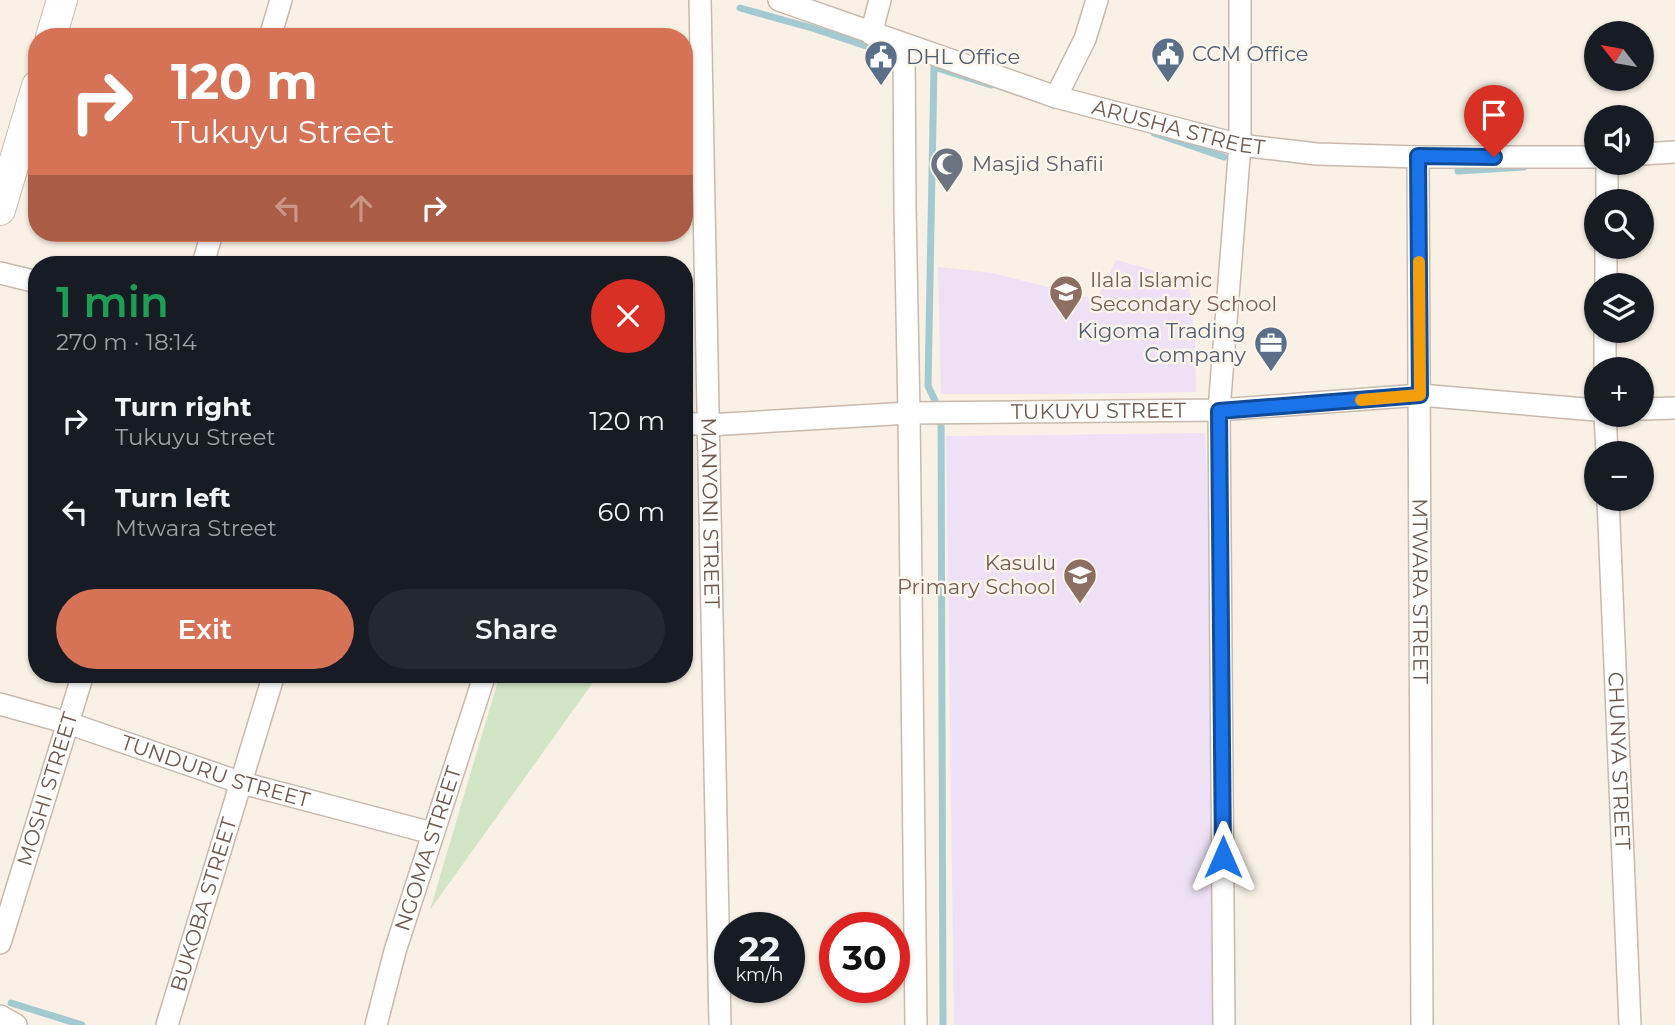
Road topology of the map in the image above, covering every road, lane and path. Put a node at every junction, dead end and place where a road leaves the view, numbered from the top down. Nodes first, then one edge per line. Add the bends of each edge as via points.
1 (62, 0) edge
2 (281, 0) edge
3 (700, 0) edge
4 (779, 0) edge
5 (880, 0) edge
6 (1097, 0) edge
7 (1240, 0) edge
8 (54, 28) edge
9 (273, 28) edge
10 (871, 34) junction
11 (904, 45) junction
12 (1056, 97) junction
13 (28, 116) edge
14 (1240, 145) junction
15 (1675, 152) edge
16 (1654, 154) edge
17 (1418, 156) junction
18 (1584, 157) edge
19 (0, 209) edge
20 (0, 273) edge
21 (28, 280) edge
22 (1420, 395) junction
23 (1675, 408) edge
24 (1584, 409) edge
25 (1654, 409) edge
26 (1219, 411) junction
27 (909, 413) junction
28 (693, 424) edge
29 (708, 425) junction
30 (1609, 511) edge
31 (80, 683) edge
32 (272, 683) edge
33 (482, 683) edge
34 (0, 704) edge
35 (68, 723) junction
36 (242, 783) junction
37 (432, 833) junction
38 (0, 943) edge
39 (0, 1016) edge
40 (16, 1025) edge
41 (167, 1025) edge
42 (376, 1025) edge
43 (720, 1025) edge
44 (916, 1025) edge
45 (1224, 1025) edge
46 (1422, 1025) edge
47 (1630, 1025) edge

1 - 8 main road
2 - 9 street
3 - 29 street, MANYONI STREET
4 - 10 street, ARUSHA STREET
5 - 10 street
6 - 12 street via 1085,39
7 - 14 street
10 - 11 street, ARUSHA STREET
11 - 12 street, ARUSHA STREET
11 - 27 street
12 - 14 street, ARUSHA STREET
13 - 19 main road
14 - 17 street, ARUSHA STREET via 1317,154
14 - 26 street
15 - 16 street
17 - 18 street, ARUSHA STREET
17 - 22 street, MTWARA STREET
20 - 21 street
22 - 24 street, TUKUYU STREET
22 - 26 street, TUKUYU STREET
22 - 46 street, MTWARA STREET
23 - 25 street
26 - 27 street, TUKUYU STREET
26 - 45 street
27 - 29 street, TUKUYU STREET
27 - 44 street
28 - 29 street, TUKUYU STREET
29 - 43 street, MANYONI STREET
30 - 47 street, CHUNYA STREET
31 - 35 street, MOSHI STREET
32 - 36 street, BUKOBA STREET
33 - 37 street, NGOMA STREET
34 - 35 street, TUNDURU STREET
35 - 36 street, TUNDURU STREET
35 - 38 street, MOSHI STREET
36 - 37 street, TUNDURU STREET
36 - 41 street, BUKOBA STREET
37 - 42 street, NGOMA STREET
39 - 40 street

